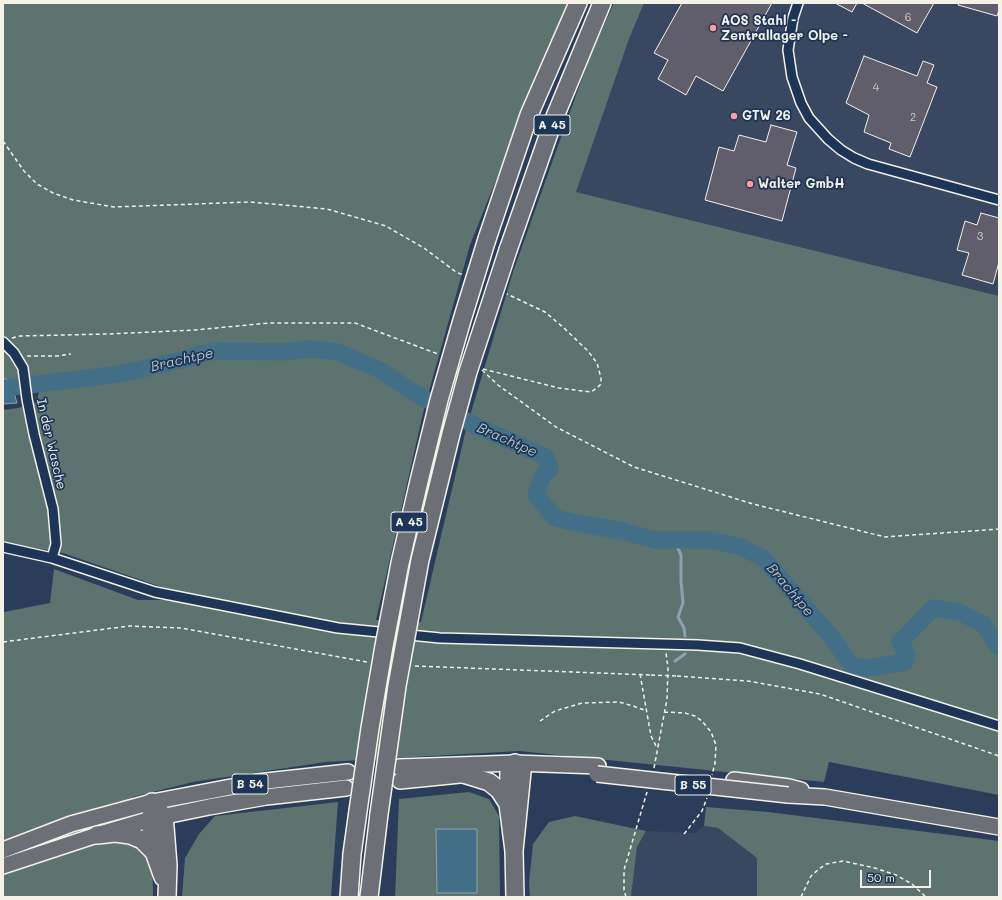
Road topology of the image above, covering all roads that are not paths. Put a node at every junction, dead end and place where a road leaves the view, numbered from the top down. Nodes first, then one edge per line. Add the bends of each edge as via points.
1 (578, 3) edge
2 (602, 3) edge
3 (798, 3) edge
4 (999, 200) edge
5 (6, 341) edge
6 (3, 547) edge
7 (52, 558) junction
8 (999, 726) edge
9 (515, 769) junction
10 (348, 772) dead end
11 (463, 774) junction
12 (346, 788) dead end
13 (152, 802) junction
14 (508, 804) junction
15 (157, 818) junction
16 (999, 827) edge
17 (97, 834) junction
18 (3, 850) edge
19 (514, 851) junction
20 (154, 852) junction
21 (3, 866) edge
22 (166, 897) edge
23 (349, 897) edge
24 (369, 897) edge
25 (515, 897) edge

1 - 23 highway, A 45, bridge via 529,114 487,239 439,400 405,541 384,646 352,854
2 - 24 highway, A 45, bridge via 554,119 508,250 464,386 435,497 396,686
3 - 4 street via 788,50 792,76 809,118 828,139 848,154 868,164
5 - 7 street, In der Wasche via 23,368 34,434 53,509 56,544
6 - 7 street
7 - 8 street via 155,592 338,628 440,638 740,648
9 - 11 main road, B 55
9 - 11 main road via 400,774
9 - 14 highway
9 - 16 main road, B 55, bridge via 597,770 789,791
9 - 19 highway
10 - 13 main road, B 54 via 257,782
11 - 14 highway via 489,782 499,790
12 - 15 main road, B 54 via 266,797
13 - 15 highway
13 - 18 main road, B 54 via 71,824
14 - 19 highway
15 - 17 main road, B 54
15 - 20 highway via 151,836
15 - 22 highway via 168,851
17 - 20 highway via 130,835 142,840
17 - 21 main road, B 54
19 - 25 highway
20 - 22 highway via 163,874

